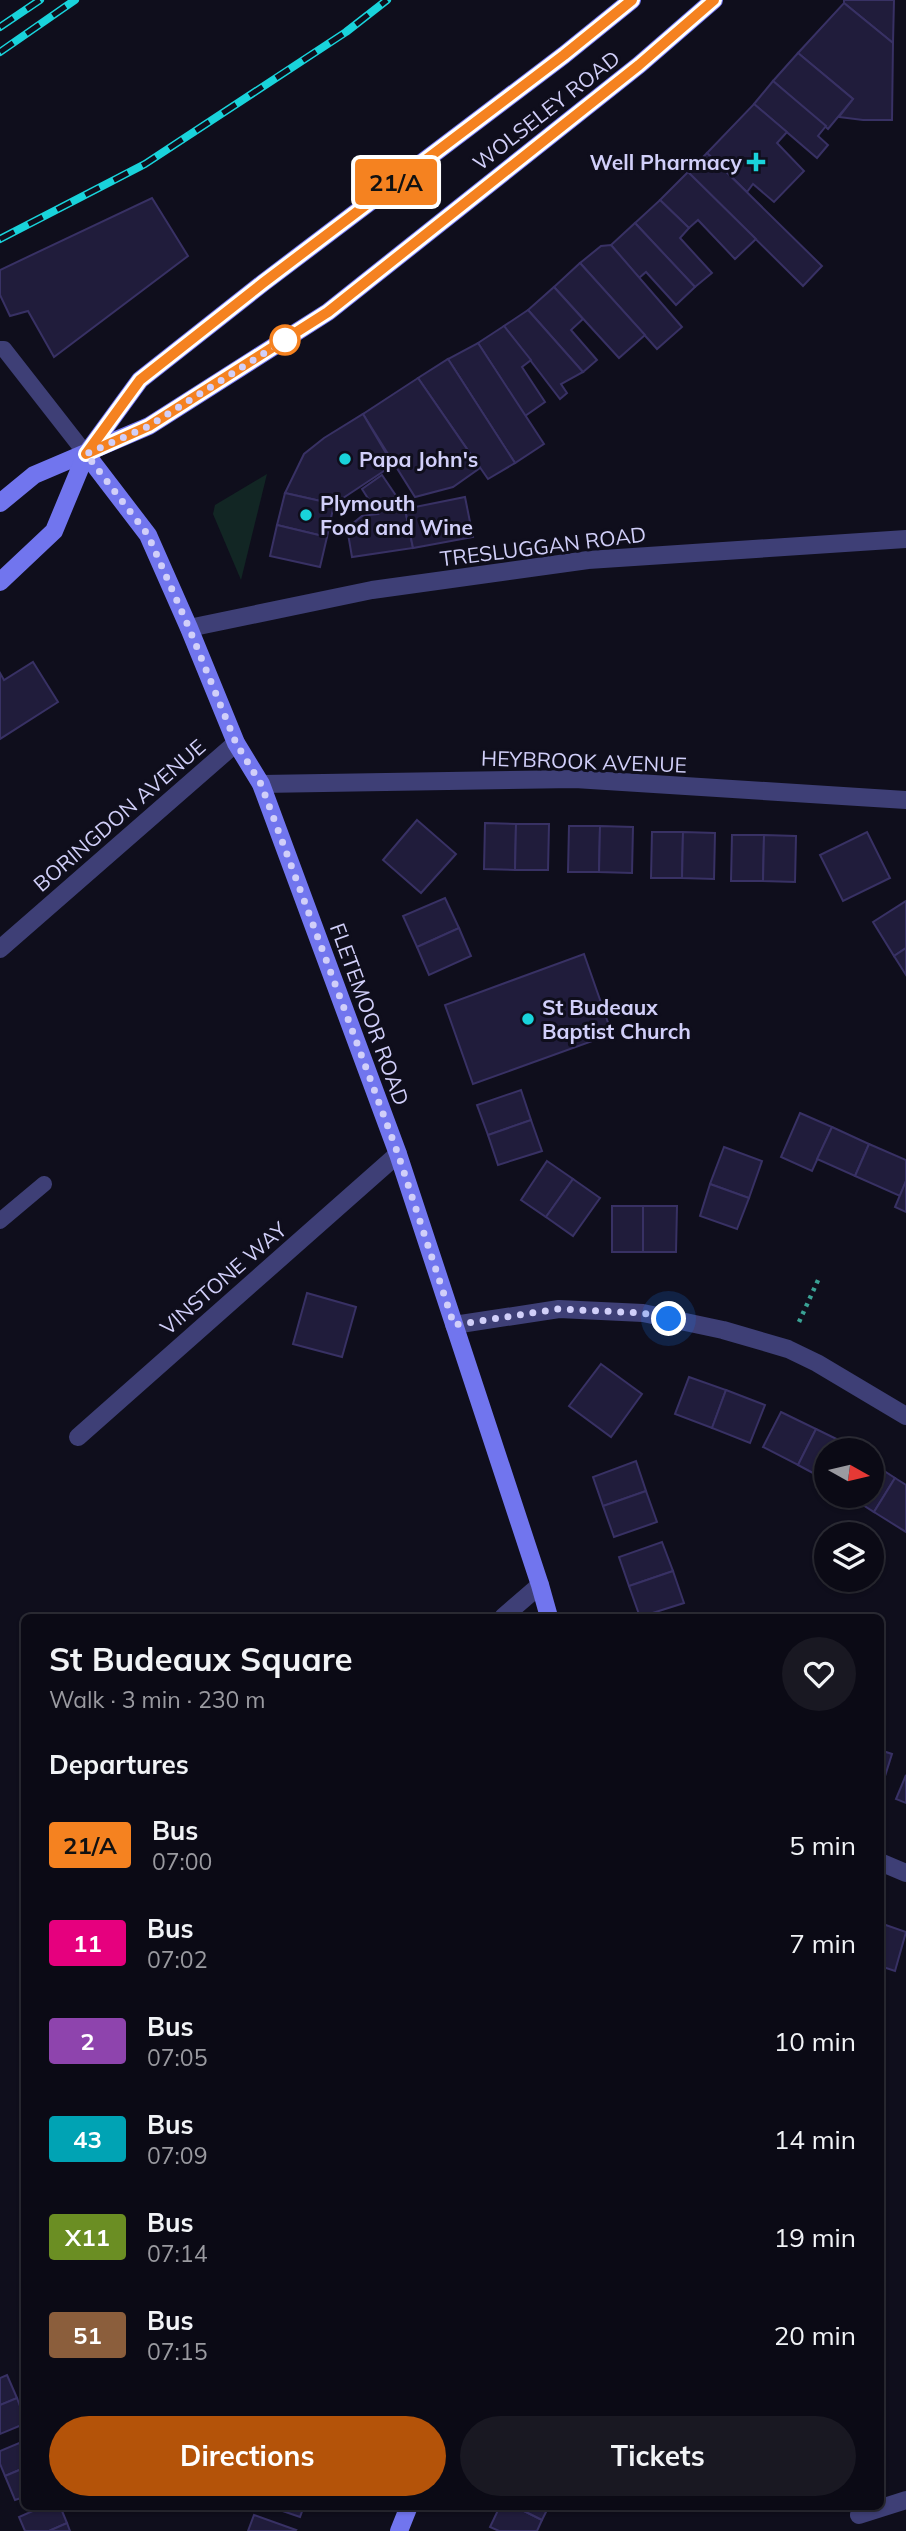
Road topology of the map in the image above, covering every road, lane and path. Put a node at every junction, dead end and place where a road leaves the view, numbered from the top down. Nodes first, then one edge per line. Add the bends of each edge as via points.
1 (632, 0) edge
2 (714, 0) edge
3 (0, 349) edge
4 (86, 454) junction
5 (0, 503) edge
6 (906, 539) edge
7 (0, 582) edge
8 (189, 628) junction
9 (236, 743) junction
10 (261, 784) junction
11 (906, 800) edge
12 (0, 949) edge
13 (398, 1154) junction
14 (44, 1184) dead end
15 (0, 1222) edge
16 (819, 1278) dead end
17 (454, 1325) junction
18 (788, 1349) junction
19 (906, 1416) edge
20 (78, 1437) dead end
21 (540, 1585) junction
22 (506, 1614) edge
23 (548, 1614) edge
24 (884, 1864) edge
25 (906, 1873) edge
26 (906, 2500) edge
27 (884, 2508) edge
28 (408, 2510) edge
29 (879, 2510) edge
30 (860, 2517) edge
31 (399, 2531) edge

1 - 4 street, WOLSELEY ROAD via 140,380
2 - 4 street, WOLSELEY ROAD via 328,312 149,426
3 - 4 lane
4 - 5 street, WOLSELEY ROAD via 34,475
4 - 7 street, WOLSELEY ROAD via 54,531
4 - 8 street, FLETEMOOR ROAD via 148,535
6 - 8 street, TRESLUGGAN ROAD via 588,560 372,590
8 - 9 street, FLETEMOOR ROAD
9 - 10 street, FLETEMOOR ROAD
9 - 12 street, BORINGDON AVENUE
10 - 11 street, HEYBROOK AVENUE via 575,779
10 - 13 street, FLETEMOOR ROAD
13 - 17 street, FLETEMOOR ROAD
13 - 20 street, VINSTONE WAY
14 - 15 lane
16 - 18 path
17 - 18 street via 558,1309 643,1313
17 - 21 street, FLETEMOOR ROAD
18 - 19 street
21 - 22 street
21 - 23 street, FLETEMOOR ROAD
24 - 25 street
26 - 27 street
28 - 31 street
29 - 30 street

